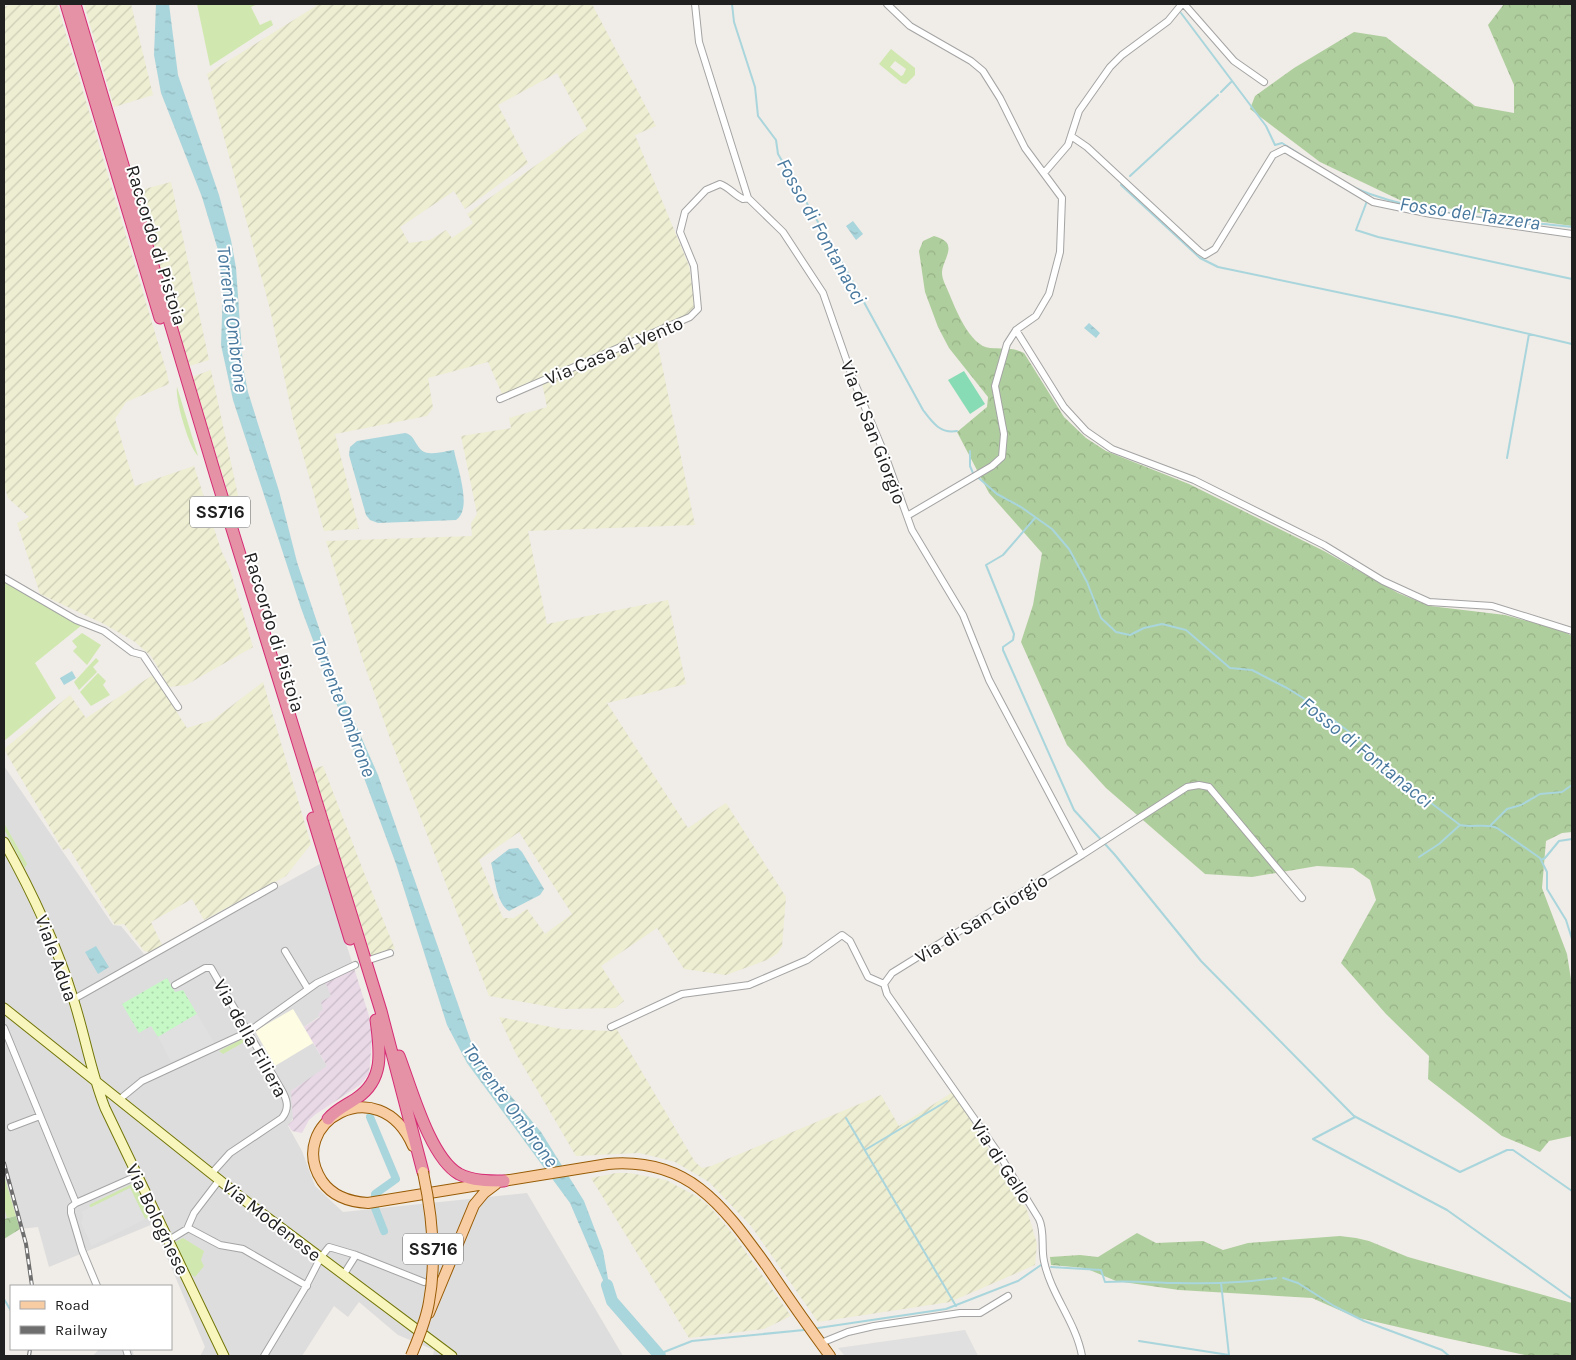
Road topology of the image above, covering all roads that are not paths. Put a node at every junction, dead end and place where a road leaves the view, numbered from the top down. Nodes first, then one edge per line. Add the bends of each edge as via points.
1 (66, 4) edge
2 (75, 4) edge
3 (695, 4) edge
4 (887, 4) edge
5 (1183, 4) edge
6 (1264, 82) dead end
7 (1071, 136) junction
8 (1044, 173) junction
9 (748, 198) junction
10 (1572, 234) edge
11 (1016, 330) junction
12 (500, 399) dead end
13 (907, 516) junction
14 (4, 578) edge
15 (1572, 631) edge
16 (178, 707) dead end
17 (4, 842) edge
18 (1082, 855) junction
19 (274, 886) dead end
20 (1302, 898) dead end
21 (285, 951) dead end
22 (390, 953) dead end
23 (370, 960) dead end
24 (354, 966) dead end
25 (884, 984) junction
26 (175, 985) dead end
27 (308, 989) junction
28 (74, 999) junction
29 (4, 1008) edge
30 (378, 1016) junction
31 (611, 1027) dead end
32 (4, 1028) edge
33 (248, 1032) junction
34 (88, 1054) junction
35 (76, 1064) junction
36 (95, 1080) junction
37 (120, 1099) junction
38 (105, 1108) junction
39 (40, 1116) junction
40 (328, 1119) junction
41 (11, 1127) dead end
42 (423, 1172) junction
43 (212, 1173) junction
44 (137, 1176) junction
45 (220, 1179) junction
46 (504, 1181) junction
47 (76, 1203) junction
48 (188, 1228) junction
49 (169, 1240) junction
50 (356, 1254) junction
51 (321, 1257) junction
52 (344, 1274) junction
53 (424, 1282) dead end
54 (97, 1285) edge
55 (307, 1286) junction
56 (1008, 1296) dead end
57 (423, 1325) junction
58 (821, 1343) junction
59 (224, 1356) edge
60 (264, 1356) edge
61 (411, 1356) edge
62 (452, 1356) edge
63 (830, 1356) edge
64 (1082, 1356) edge

1 - 30 highway, Raccordo di Pistoia / SS716 via 145,270
2 - 30 highway, Raccordo di Pistoia / SS716
3 - 9 street, Via di San Giorgio via 698,42
4 - 8 street via 910,26 971,61 982,71 1000,98 1025,148
5 - 6 street via 1230,57
5 - 7 street via 1168,21 1110,67 1079,110
7 - 8 street via 1064,150
7 - 10 street via 1203,254 1215,249 1271,158 1282,149 1292,152 1368,200 1430,214
8 - 11 street via 1062,198 1060,252 1043,305 1036,316
9 - 12 street, Via Casa al Vento via 743,199 720,184 706,190 685,212 680,232 694,266 698,309 690,317
9 - 13 street, Via di San Giorgio via 782,232 823,293
11 - 13 street via 1007,344 995,386 1004,434 1002,457
11 - 15 street via 1064,407 1086,431 1112,449 1194,480 1324,545 1383,581 1429,602 1492,606
13 - 18 street, Via di San Giorgio via 915,536 968,624 989,680
14 - 16 street via 76,620 104,630 132,652 143,655
17 - 28 main road, Viale Adua via 43,916
18 - 20 street, Via di San Giorgio via 1187,787 1199,784 1209,787
18 - 25 street, Via di San Giorgio via 892,973
19 - 28 street
21 - 27 street
22 - 23 street
24 - 27 street
25 - 31 street via 868,977 850,941 842,935 807,960 749,985 682,994
25 - 64 street, Via di Gello via 887,994 999,1154 1035,1212 1042,1226 1046,1269 1070,1320
26 - 33 street, Via della Filiera via 210,967
27 - 33 street
28 - 34 main road, Viale Adua
29 - 35 main road, Via Modenese
30 - 40 highway via 380,1057 375,1078 363,1093
30 - 42 highway, Raccordo di Pistoia / SS716
30 - 46 highway via 442,1159 467,1177
32 - 39 street
33 - 37 street via 156,1074 137,1084
33 - 43 street, Via della Filiera via 284,1095 287,1111 280,1120 227,1155
34 - 35 main road
34 - 36 main road, Viale Adua
35 - 36 main road, Via Modenese
36 - 37 main road, Via Modenese
36 - 38 main road, Via Bolognese
37 - 38 main road
37 - 43 main road, Via Modenese
38 - 44 main road, Via Bolognese
39 - 41 street
39 - 47 street
40 - 42 main road via 359,1107 384,1112 404,1129
40 - 46 main road via 315,1142 315,1165 327,1187 351,1201 373,1202
42 - 57 main road, Raccordo di Pistoia / SS716, bridge via 430,1212 433,1266 430,1302
43 - 45 main road, Via Modenese
44 - 47 street
44 - 49 main road, Via Bolognese
45 - 48 street via 194,1213
45 - 51 main road, Via Modenese
46 - 57 main road, bridge via 490,1188 477,1201
46 - 58 main road via 624,1163 654,1167 679,1176 711,1196 737,1224
47 - 54 street via 71,1213
48 - 49 street
48 - 55 street via 223,1246 243,1249
49 - 59 main road, Via Bolognese
50 - 51 street via 330,1246
50 - 52 street
50 - 53 street
51 - 52 main road, Via Modenese
51 - 55 street
52 - 62 main road, Via Modenese
55 - 60 street
56 - 58 street via 980,1312 874,1326
57 - 61 main road, Raccordo di Pistoia / SS716, bridge
58 - 63 main road

